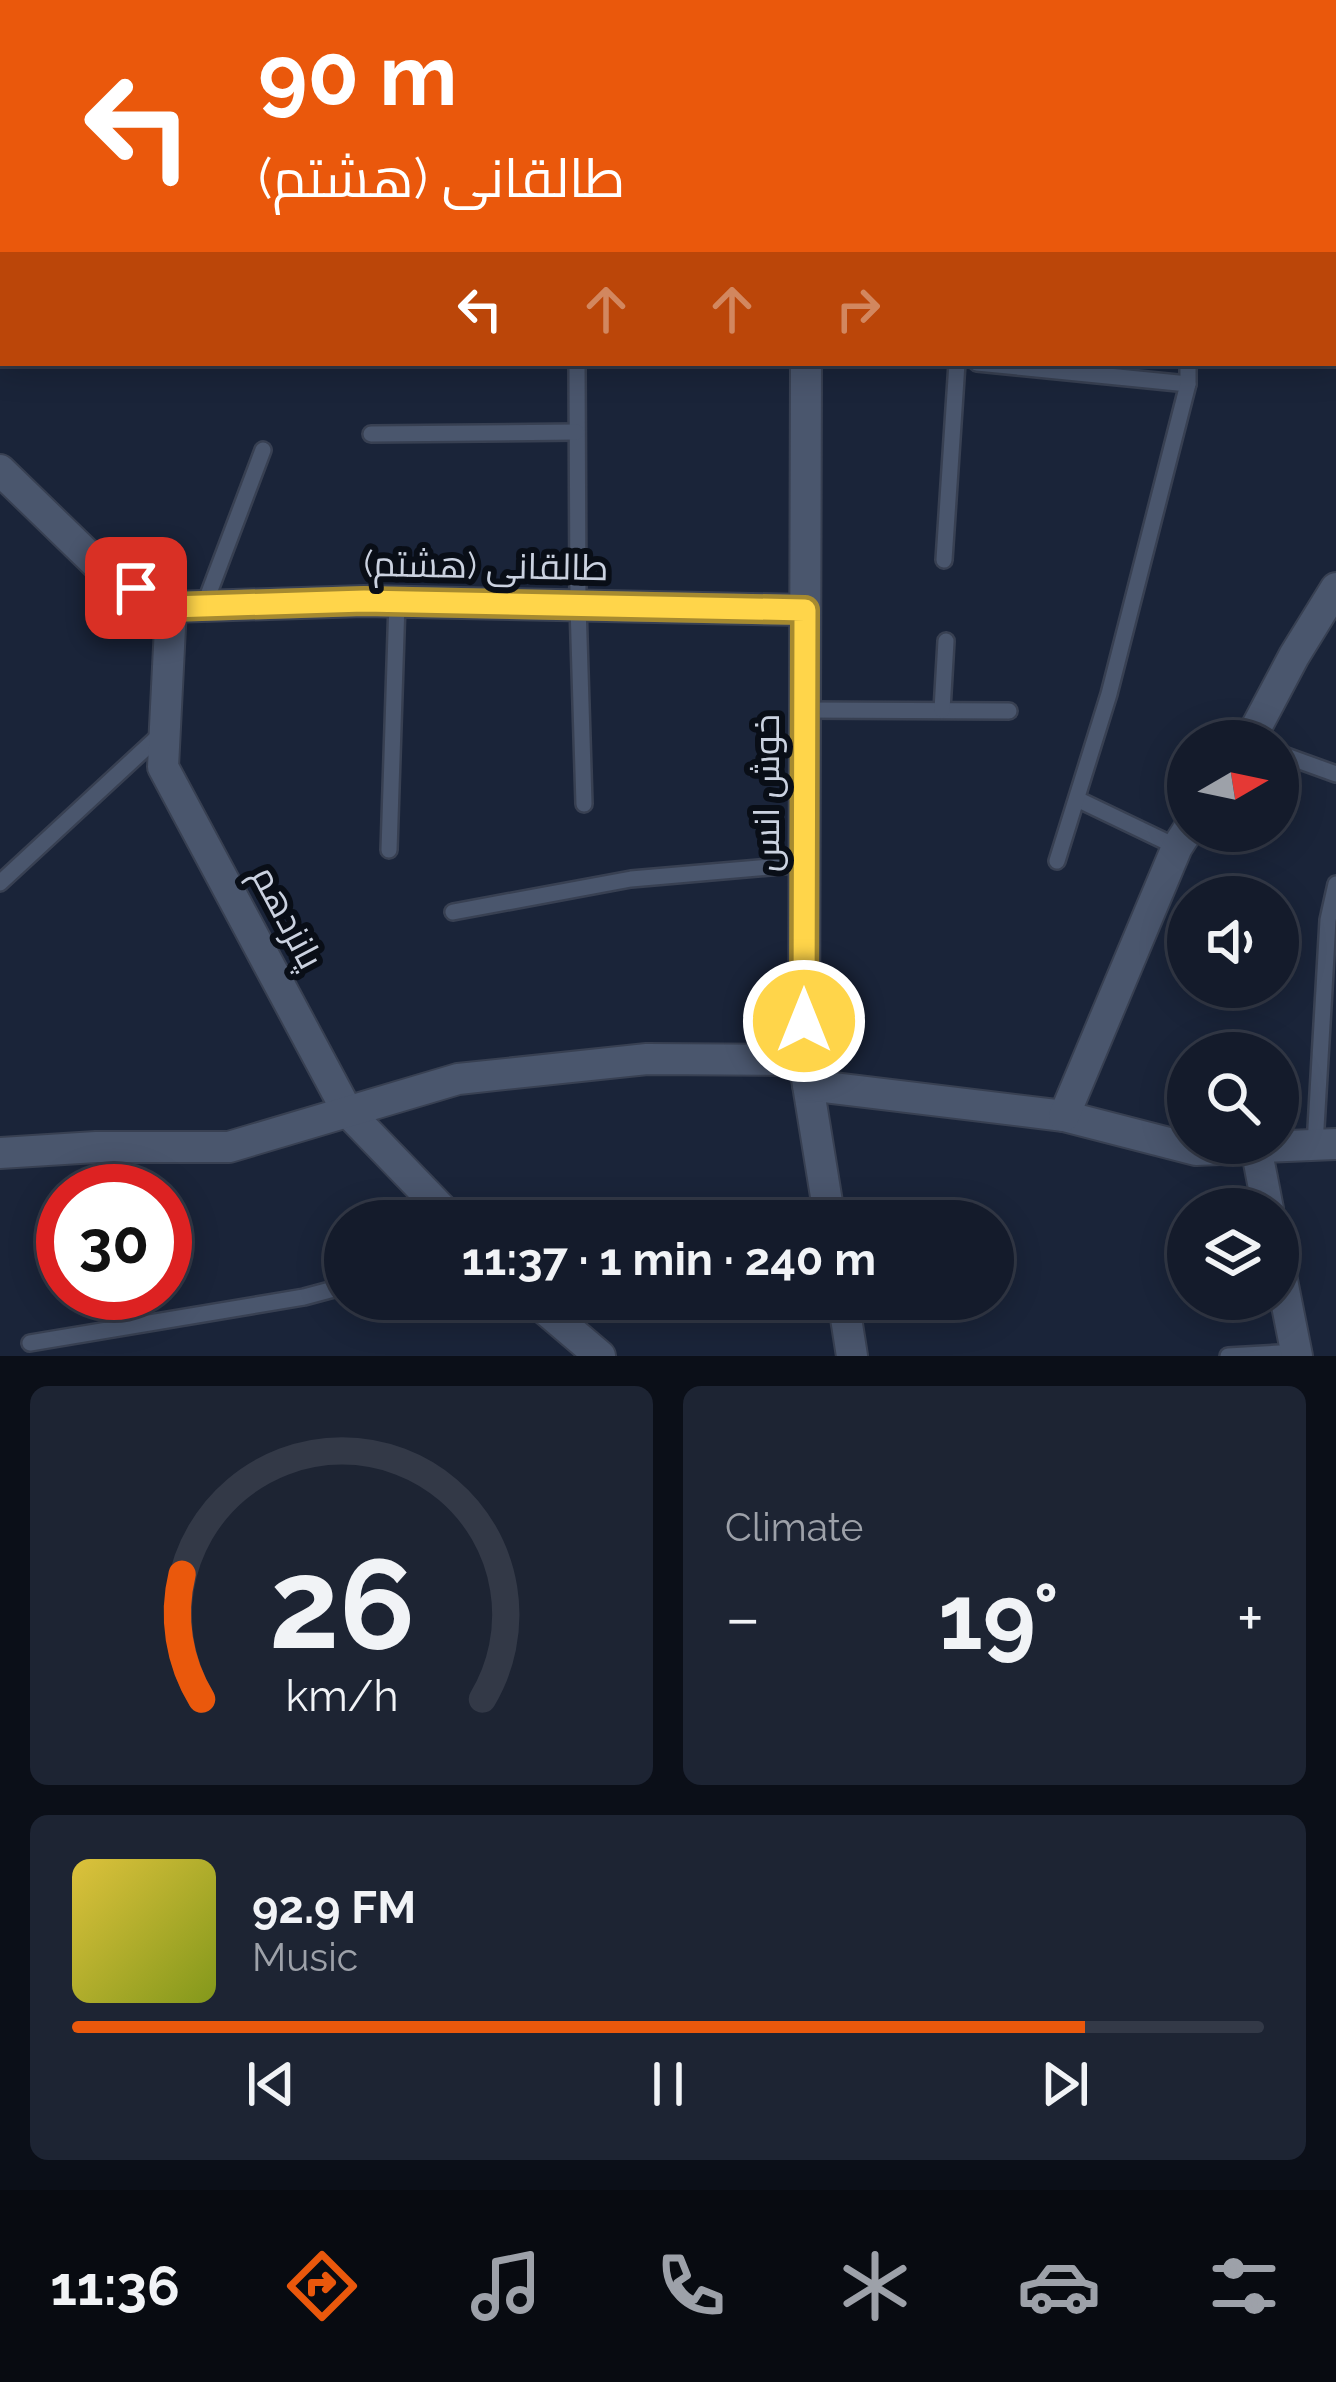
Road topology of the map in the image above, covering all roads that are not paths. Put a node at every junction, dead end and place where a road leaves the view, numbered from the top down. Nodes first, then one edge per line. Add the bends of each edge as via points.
1 (577, 366) edge
2 (806, 366) edge
3 (957, 366) edge
4 (1007, 366) edge
5 (1188, 366) edge
6 (1188, 384) junction
7 (576, 432) junction
8 (371, 434) dead end
9 (263, 449) dead end
10 (0, 470) edge
11 (944, 560) dead end
12 (1336, 588) edge
13 (397, 602) junction
14 (578, 605) junction
15 (204, 606) junction
16 (171, 607) junction
17 (805, 610) junction
18 (946, 641) dead end
19 (805, 710) junction
20 (942, 710) junction
21 (1009, 711) dead end
22 (1260, 720) edge
23 (165, 731) junction
24 (1299, 760) edge
25 (1336, 774) edge
26 (1077, 799) junction
27 (584, 804) dead end
28 (1167, 832) edge
29 (389, 850) dead end
30 (1176, 852) edge
31 (1057, 862) dead end
32 (805, 864) junction
33 (0, 884) edge
34 (1336, 884) edge
35 (453, 912) dead end
36 (806, 1072) junction
37 (347, 1112) junction
38 (1064, 1116) junction
39 (1167, 1143) edge
40 (1325, 1144) edge
41 (0, 1153) edge
42 (433, 1200) edge
43 (827, 1200) edge
44 (324, 1292) edge
45 (558, 1320) edge
46 (846, 1320) edge
47 (1289, 1320) edge
48 (30, 1343) dead end
49 (1296, 1354) edge
50 (600, 1356) edge
51 (852, 1356) edge
52 (1228, 1356) edge

1 - 7 lane
2 - 17 street, خوش انس
3 - 11 lane
4 - 6 lane
5 - 6 lane
6 - 26 lane
7 - 8 lane
7 - 14 lane
9 - 15 lane
10 - 16 street via 102,569
12 - 22 street
13 - 14 street, طالقانی (هشتم)
13 - 15 street, طالقانی (هشتم)
13 - 29 lane
14 - 17 street, طالقانی (هشتم)
14 - 27 lane
15 - 16 street, طالقانی (هشتم)
16 - 23 street, پانزدهم
17 - 19 street, خوش انس
18 - 20 lane
19 - 20 lane
19 - 32 street, خوش انس
20 - 21 lane
23 - 33 lane
23 - 37 street, پانزدهم via 163,767
24 - 25 lane
26 - 28 lane
26 - 31 lane
30 - 38 street
32 - 35 lane via 631,879
32 - 36 street, خوش انس
34 - 40 lane via 1328,920
36 - 37 street via 647,1059 458,1079
36 - 38 street
36 - 43 street, خوش انس
37 - 41 street via 229,1147
37 - 42 street, پانزدهم
38 - 39 street
44 - 48 lane
45 - 50 street
46 - 51 street
47 - 49 street
49 - 52 lane

